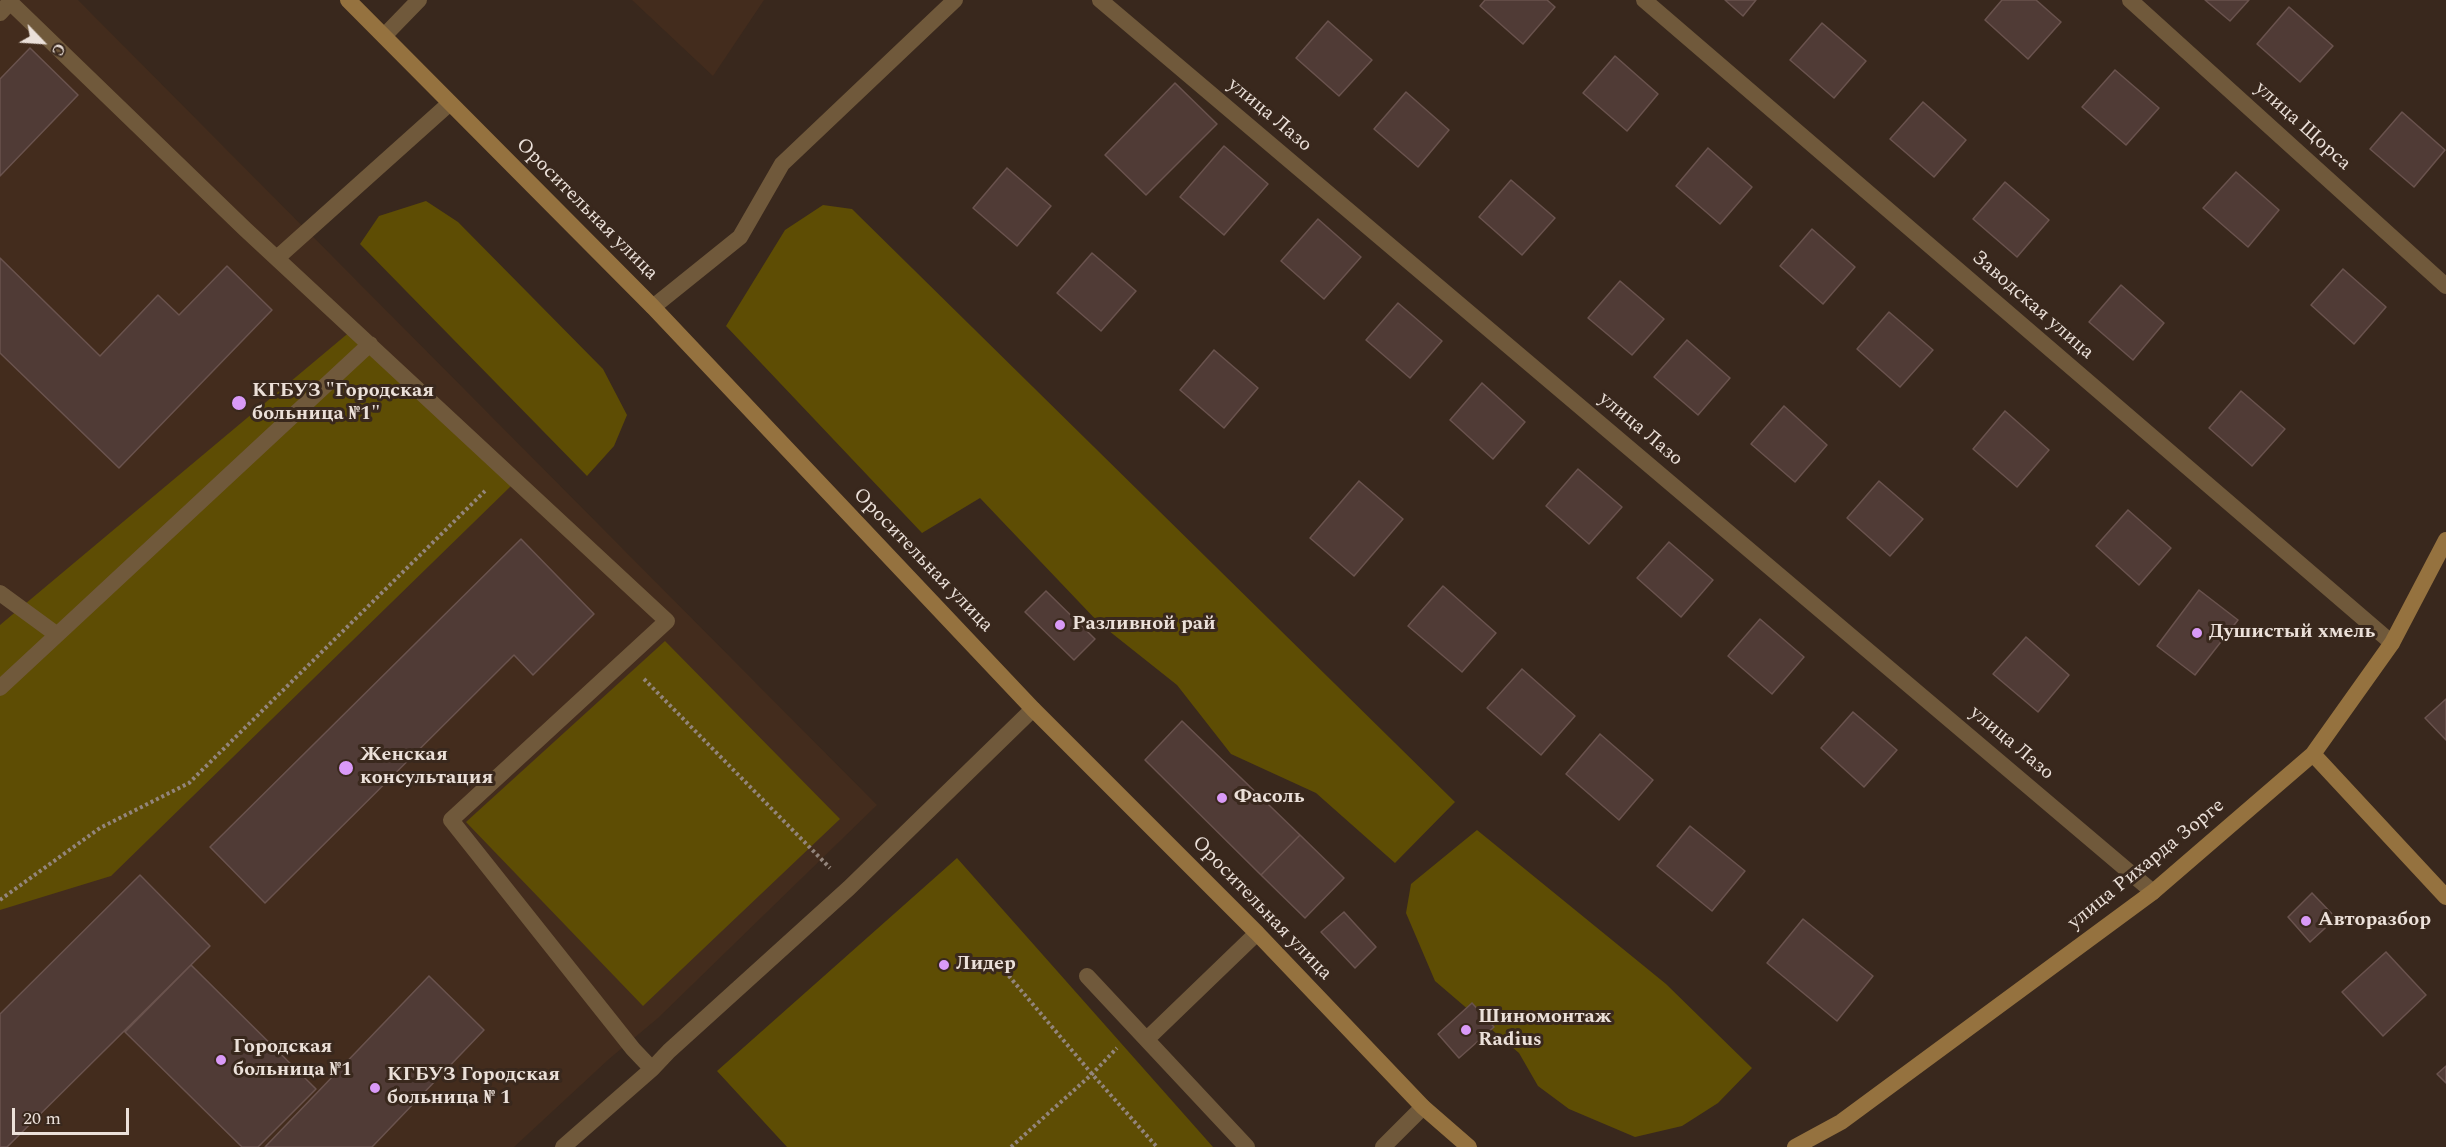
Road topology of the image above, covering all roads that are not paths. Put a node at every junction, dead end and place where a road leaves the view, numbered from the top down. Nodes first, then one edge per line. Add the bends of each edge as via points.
1 (348, 0) edge
2 (419, 0) edge
3 (955, 0) edge
4 (1101, 0) edge
5 (1644, 0) edge
6 (2130, 0) edge
7 (0, 13) edge
8 (384, 36) junction
9 (450, 103) junction
10 (277, 258) junction
11 (2446, 286) edge
12 (653, 308) junction
13 (370, 344) junction
14 (2446, 540) edge
15 (0, 593) edge
16 (56, 634) junction
17 (2392, 643) junction
18 (0, 688) edge
19 (1034, 709) junction
20 (2313, 754) junction
21 (2153, 892) junction
22 (2446, 897) edge
23 (1257, 933) junction
24 (1087, 976) dead end
25 (1142, 1033) junction
26 (652, 1069) junction
27 (1423, 1107) junction
28 (563, 1147) edge
29 (1247, 1147) edge
30 (1383, 1147) edge
31 (1469, 1147) edge
32 (1795, 1147) edge

1 - 8 main road, Оросительная улица
2 - 8 street
3 - 12 street via 783,164 740,237
4 - 21 street, улица Лазо
5 - 17 street, Заводская улица
6 - 11 street, улица Щорса
7 - 10 street via 10,2
8 - 9 main road, Оросительная улица
9 - 10 street
9 - 12 main road, Оросительная улица
10 - 13 street
12 - 19 main road, Оросительная улица
13 - 16 street
13 - 26 street via 667,621 451,820
14 - 17 main road, улица Рихарда Зорге
15 - 16 street
16 - 18 street
17 - 20 main road, улица Рихарда Зорге
19 - 23 main road, Оросительная улица
19 - 26 street via 849,888
20 - 21 main road, улица Рихарда Зорге
20 - 22 main road
21 - 32 main road, улица Рихарда Зорге via 1841,1122
23 - 25 street
23 - 27 main road, Оросительная улица
24 - 25 street
25 - 29 street
26 - 28 street
27 - 30 street
27 - 31 main road, Оросительная улица

